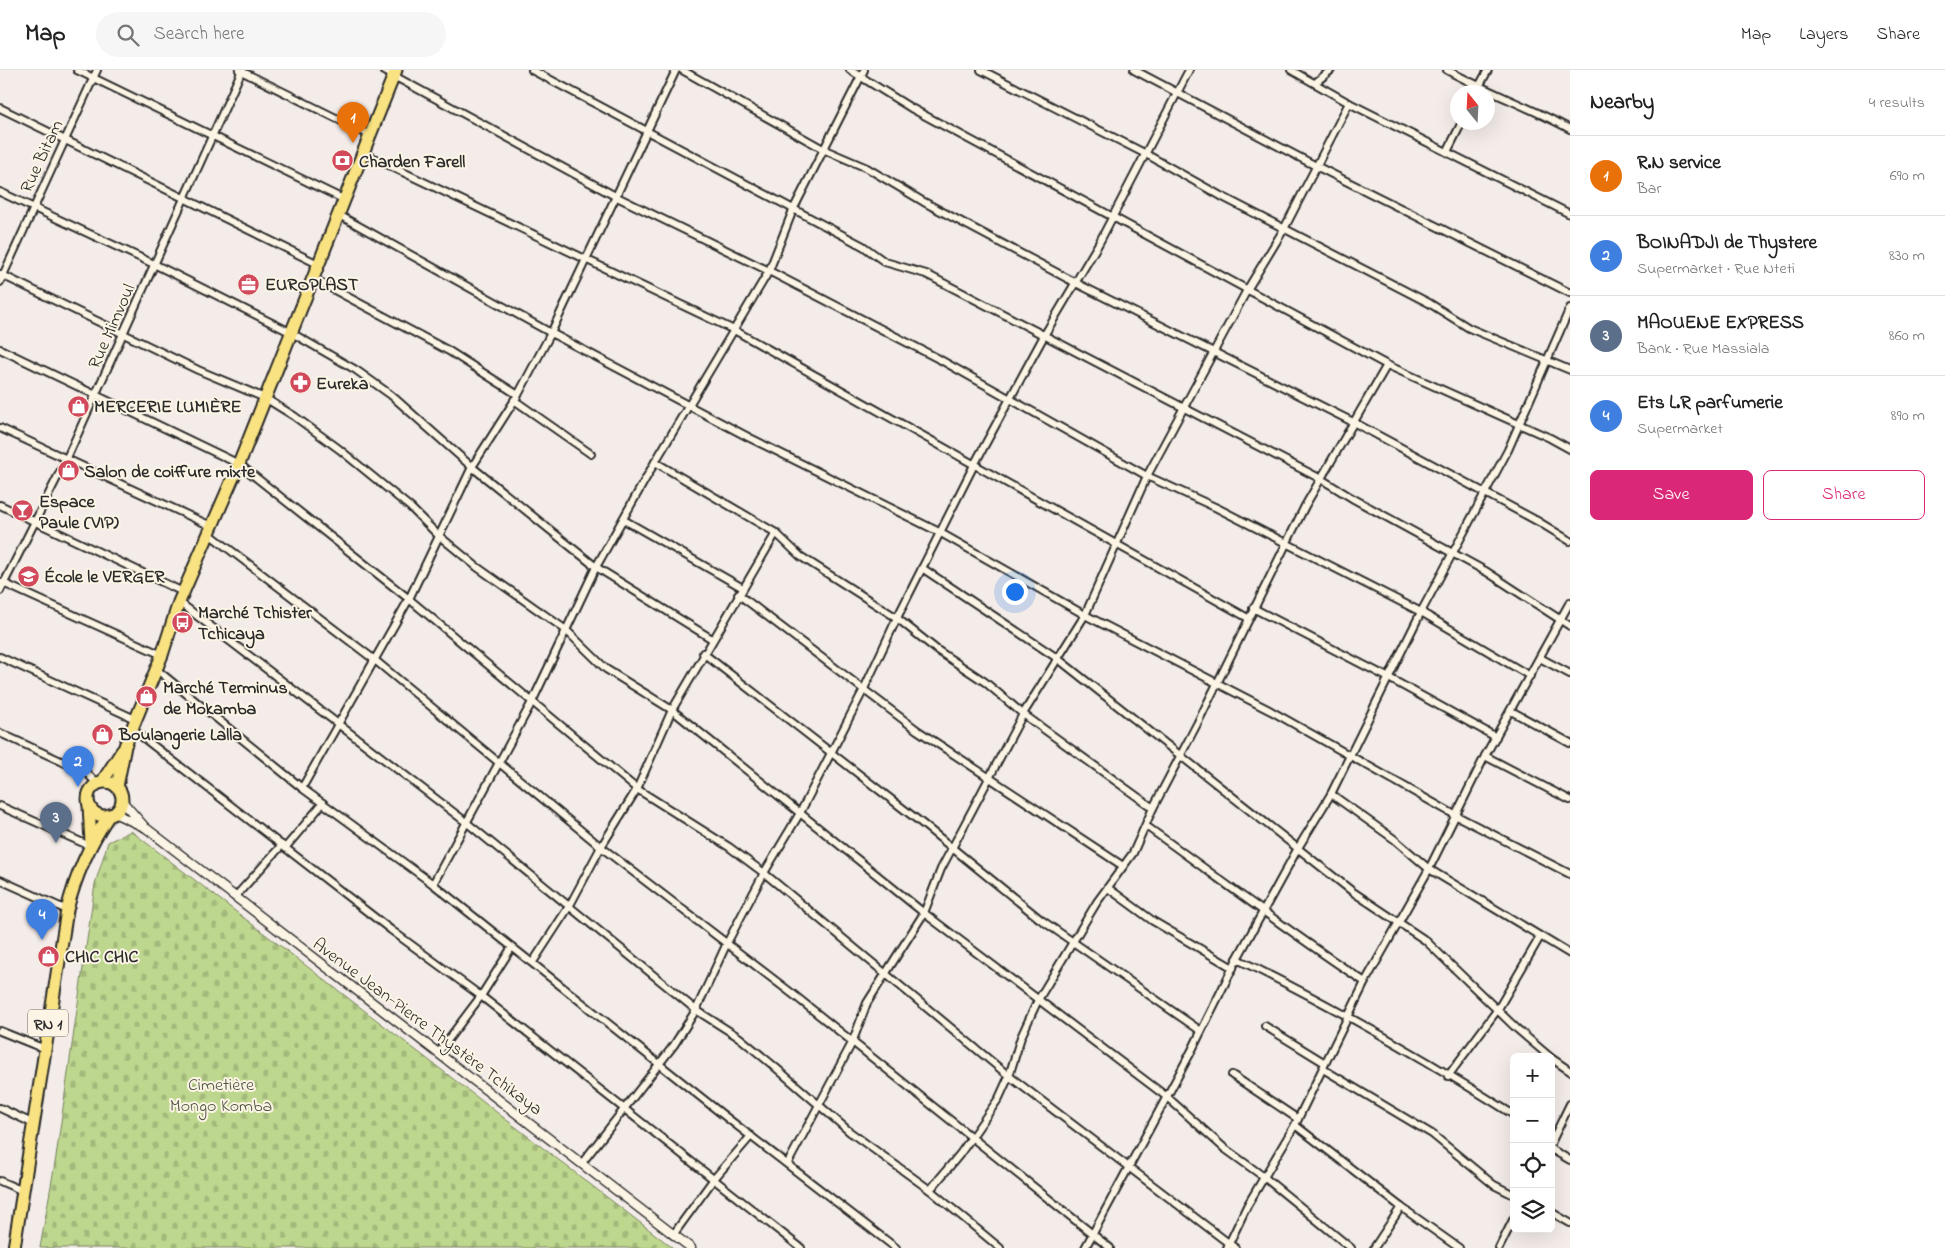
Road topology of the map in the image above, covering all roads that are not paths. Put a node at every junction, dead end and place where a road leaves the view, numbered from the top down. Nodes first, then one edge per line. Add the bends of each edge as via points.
1 (77, 70) edge
2 (97, 70) edge
3 (240, 70) edge
4 (383, 70) edge
5 (532, 70) edge
6 (676, 70) edge
7 (682, 70) edge
8 (850, 70) edge
9 (981, 70) edge
10 (1134, 70) edge
11 (1189, 70) edge
12 (1291, 70) edge
13 (1331, 70) edge
14 (1447, 70) edge
15 (1488, 70) edge
16 (395, 73) edge
17 (862, 73) edge
18 (93, 79) junction
19 (1314, 83) junction
20 (1470, 85) edge
21 (1480, 85) edge
22 (1179, 93) junction
23 (1495, 97) edge
24 (1349, 103) junction
25 (0, 108) edge
26 (1570, 129) edge
27 (648, 130) junction
28 (1458, 130) edge
29 (370, 135) junction
30 (212, 137) junction
31 (66, 139) junction
32 (825, 150) junction
33 (1448, 152) junction
34 (363, 153) junction
35 (1146, 154) junction
36 (1316, 166) junction
37 (0, 192) edge
38 (185, 197) junction
39 (617, 197) junction
40 (345, 200) junction
41 (34, 208) junction
42 (793, 210) junction
43 (1570, 214) edge
44 (339, 215) junction
45 (1112, 219) junction
46 (1284, 228) junction
47 (588, 259) junction
48 (318, 264) junction
49 (156, 265) junction
50 (769, 271) junction
51 (1, 277) edge
52 (314, 279) junction
53 (1076, 283) junction
54 (1247, 290) junction
55 (1570, 293) edge
56 (1570, 308) edge
57 (734, 330) junction
58 (290, 332) junction
59 (551, 333) junction
60 (125, 334) junction
61 (1045, 334) junction
62 (0, 349) edge
63 (1214, 351) junction
64 (1547, 359) junction
65 (1387, 365) junction
66 (1570, 370) edge
67 (96, 397) junction
68 (516, 397) junction
69 (265, 398) junction
70 (1010, 399) junction
71 (690, 404) junction
72 (1184, 408) junction
73 (1355, 423) junction
74 (1518, 424) junction
75 (0, 428) edge
76 (1570, 449) edge
77 (591, 454) dead end
78 (66, 460) junction
79 (655, 462) junction
80 (239, 464) junction
81 (974, 465) junction
82 (472, 467) junction
83 (1147, 476) junction
84 (1321, 479) junction
85 (1485, 493) junction
86 (0, 505) edge
87 (624, 520) junction
88 (34, 522) junction
89 (210, 529) junction
90 (939, 532) junction
91 (776, 533) junction
92 (438, 535) junction
93 (1570, 541) edge
94 (1287, 543) junction
95 (1114, 544) junction
96 (1454, 554) junction
97 (596, 567) junction
98 (922, 568) junction
99 (2, 582) edge
100 (743, 588) junction
101 (0, 591) edge
102 (738, 594) junction
103 (181, 597) junction
104 (409, 599) junction
105 (1570, 602) edge
106 (1253, 608) junction
107 (1421, 612) junction
108 (1085, 615) junction
109 (897, 618) junction
110 (1248, 618) junction
111 (1560, 619) junction
112 (1570, 626) edge
113 (566, 630) junction
114 (712, 639) junction
115 (703, 653) junction
116 (162, 655) junction
117 (0, 657) edge
118 (1057, 658) junction
119 (1540, 658) junction
120 (376, 661) junction
121 (156, 669) junction
122 (1570, 674) edge
123 (1530, 676) junction
124 (1390, 678) junction
125 (1217, 683) junction
126 (863, 691) junction
127 (532, 702) junction
128 (672, 710) junction
129 (1511, 712) junction
130 (1023, 714) junction
131 (134, 724) junction
132 (339, 726) junction
133 (0, 733) edge
134 (1496, 737) junction
135 (1570, 743) edge
136 (125, 746) junction
137 (831, 754) junction
138 (1180, 756) junction
139 (1485, 756) junction
140 (1350, 757) junction
141 (499, 761) junction
142 (990, 779) junction
143 (100, 783) junction
144 (117, 787) junction
145 (302, 788) junction
146 (636, 789) junction
147 (1330, 794) junction
148 (1570, 800) edge
149 (122, 801) junction
150 (323, 803) junction
151 (90, 804) junction
152 (0, 806) edge
153 (1153, 808) junction
154 (800, 813) junction
155 (112, 814) junction
156 (1455, 815) junction
157 (466, 822) junction
158 (1146, 826) junction
159 (146, 828) junction
160 (90, 844) junction
161 (284, 847) junction
162 (601, 847) junction
163 (1298, 848) junction
164 (952, 849) junction
165 (1123, 866) junction
166 (1429, 869) junction
167 (764, 873) junction
168 (1570, 874) edge
169 (0, 880) edge
170 (433, 884) junction
171 (1108, 888) junction
172 (235, 897) junction
173 (570, 905) junction
174 (68, 910) junction
175 (1265, 910) junction
176 (924, 913) junction
177 (1400, 923) junction
178 (1540, 937) junction
179 (1074, 940) junction
180 (728, 943) junction
181 (512, 947) junction
182 (1570, 954) edge
183 (1237, 959) junction
184 (532, 962) junction
185 (1233, 968) junction
186 (885, 974) junction
187 (1365, 982) junction
188 (481, 996) junction
189 (1038, 1000) junction
190 (1498, 1009) junction
191 (696, 1010) junction
192 (1348, 1016) junction
193 (1265, 1026) dead end
194 (0, 1031) edge
195 (1201, 1031) junction
196 (852, 1043) junction
197 (45, 1049) junction
198 (438, 1053) junction
199 (1547, 1053) edge
200 (1555, 1060) edge
201 (659, 1064) junction
202 (1324, 1066) junction
203 (1570, 1071) edge
204 (1009, 1076) junction
205 (1232, 1076) dead end
206 (1448, 1076) junction
207 (1166, 1097) junction
208 (1570, 1104) edge
209 (819, 1106) junction
210 (0, 1108) edge
211 (623, 1110) junction
212 (1510, 1113) edge
213 (1296, 1122) junction
214 (32, 1123) junction
215 (1555, 1134) edge
216 (751, 1136) junction
217 (971, 1137) junction
218 (1555, 1151) edge
219 (1570, 1160) edge
220 (582, 1163) junction
221 (788, 1163) junction
222 (1128, 1168) junction
223 (1264, 1177) junction
224 (713, 1180) junction
225 (0, 1181) edge
226 (930, 1190) junction
227 (23, 1191) junction
228 (1510, 1193) edge
229 (1401, 1207) junction
230 (1555, 1214) edge
231 (1570, 1223) edge
232 (1510, 1226) edge
233 (1092, 1234) junction
234 (674, 1235) junction
235 (1230, 1246) edge
236 (14, 1248) edge
237 (690, 1248) edge
238 (801, 1248) edge
239 (896, 1248) edge
240 (1000, 1248) edge
241 (1085, 1248) edge
242 (1110, 1248) edge
243 (1350, 1248) edge
244 (1374, 1248) edge
245 (1459, 1248) edge
246 (1499, 1248) edge

1 - 18 street
2 - 18 street, Rue Bitam
3 - 29 street
3 - 30 street, Rue Mimvoul
4 - 16 street
5 - 27 street
6 - 27 street
7 - 32 street
8 - 17 street
9 - 35 street
10 - 22 street
11 - 22 street
12 - 19 street
13 - 19 street
14 - 20 street
15 - 21 street
16 - 29 highway
16 - 39 street
17 - 32 street
17 - 45 street via 911,108
18 - 30 street
18 - 31 street, Rue Bitam
19 - 24 street
22 - 35 street
22 - 36 street
23 - 26 street via 1547,116
24 - 33 street
24 - 36 street
25 - 31 street
27 - 39 street
27 - 42 street
28 - 33 street
29 - 34 highway
30 - 38 street, Rue Mimvoul
30 - 40 street
31 - 38 street
31 - 41 street, Rue Bitam
32 - 42 street
32 - 53 street via 867,168
33 - 43 street
34 - 40 highway
34 - 47 street
35 - 45 street
35 - 46 street
36 - 46 street
36 - 55 street
37 - 41 street
38 - 48 street
38 - 49 street, Rue Mimvoul
39 - 47 street
39 - 50 street
40 - 44 highway
41 - 49 street
41 - 51 street, Rue Bitam
42 - 50 street
42 - 61 street via 863,246 885,262 926,274
44 - 48 highway
44 - 59 street
45 - 53 street
45 - 54 street
46 - 54 street
46 - 64 street via 1429,303 1469,328
47 - 57 street
47 - 59 street
48 - 52 highway
49 - 58 street
49 - 60 street, Rue Mimvoul
50 - 57 street
50 - 70 street via 939,358
51 - 60 street
52 - 58 highway
52 - 68 street via 449,351
53 - 61 street
53 - 63 street
54 - 63 street
54 - 65 street
56 - 64 street
57 - 71 street
57 - 81 street
58 - 69 highway
58 - 82 street via 356,370 391,396
59 - 68 street
59 - 71 street
60 - 67 street, Rue Mimvoul
60 - 69 street
61 - 70 street
61 - 72 street
62 - 67 street
63 - 72 street
63 - 73 street
64 - 66 street
64 - 74 street
65 - 73 street
65 - 74 street
67 - 78 street, Rue Mimvoul
67 - 80 street
68 - 77 street
68 - 82 street
69 - 80 highway
69 - 92 street via 339,449 410,507
70 - 81 street
70 - 83 street
71 - 79 street
71 - 90 street via 750,438
72 - 83 street
72 - 84 street
73 - 84 street
73 - 85 street
74 - 76 street
74 - 85 street
75 - 78 street
78 - 88 street, Rue Mimvoul
78 - 89 street
79 - 87 street
79 - 91 street
80 - 89 highway
80 - 104 street
81 - 90 street
81 - 95 street
82 - 92 street
82 - 97 street
83 - 94 street
83 - 95 street
84 - 94 street
84 - 96 street
85 - 93 street
85 - 96 street
86 - 88 street
87 - 97 street
87 - 100 street
88 - 99 street, Rue Mimvoul
88 - 103 street
89 - 103 highway
89 - 120 street
90 - 98 street
90 - 108 street
91 - 100 street
91 - 109 street via 813,565
92 - 104 street
92 - 113 street
94 - 106 street
94 - 107 street
95 - 108 street
95 - 110 street
96 - 107 street
96 - 111 street
97 - 113 street
97 - 114 street
98 - 109 street
98 - 118 street
99 - 101 street, Rue Mimvoul
99 - 116 street
100 - 102 street
102 - 114 street
102 - 126 street
103 - 116 highway
103 - 132 street
104 - 120 street
104 - 127 street
105 - 111 street
106 - 110 street
106 - 124 street
107 - 123 street
107 - 124 street
108 - 118 street
108 - 125 street
109 - 126 street
109 - 130 street
110 - 125 street
111 - 112 street
111 - 119 street
113 - 127 street
113 - 128 street via 606,669
114 - 115 street
115 - 128 street
115 - 137 street
116 - 121 highway
117 - 131 street
118 - 130 street
118 - 138 street
119 - 122 street
119 - 123 street
120 - 132 street
120 - 141 street
121 - 131 highway
121 - 145 street
123 - 129 street
124 - 134 street
124 - 140 street
125 - 138 street
125 - 140 street
126 - 137 street
126 - 142 street
127 - 141 street
127 - 146 street
128 - 146 street
128 - 154 street
129 - 134 street
129 - 135 street
130 - 142 street
130 - 153 street
131 - 136 highway
131 - 161 street
132 - 145 street
132 - 157 street
133 - 143 street via 87,773
134 - 139 street
136 - 143 highway
136 - 144 highway
137 - 154 street
137 - 164 street
138 - 153 street
138 - 163 street
139 - 148 street
139 - 156 street
140 - 147 street
140 - 156 street
141 - 157 street
141 - 162 street
142 - 164 street
142 - 165 street
143 - 144 highway
143 - 151 highway via 90,791
144 - 149 highway
145 - 150 street
146 - 162 street
146 - 167 street via 722,842
147 - 163 street
147 - 166 street via 1394,839
149 - 155 highway
149 - 159 street, Avenue Jean-Pierre Thystère Tchikaya
150 - 161 street
150 - 170 street
151 - 155 highway via 97,814
151 - 160 highway, RN 1
152 - 160 street
153 - 158 street
154 - 167 street
154 - 176 street
155 - 159 street, Avenue Jean-Pierre Thystère Tchikaya
155 - 160 highway, RN 1
156 - 166 street
156 - 168 street
157 - 170 street
157 - 173 street
158 - 165 street
158 - 175 street
159 - 172 street, Avenue Jean-Pierre Thystère Tchikaya
160 - 174 highway, RN 1 via 74,881
161 - 172 street
161 - 188 street
162 - 173 street
162 - 180 street
163 - 175 street
163 - 177 street via 1352,892
164 - 176 street
164 - 179 street via 1040,919
165 - 171 street
166 - 177 street
166 - 178 street
167 - 180 street
167 - 186 street
169 - 174 street
170 - 181 street
171 - 179 street
171 - 185 street via 1153,921
172 - 198 street, Avenue Jean-Pierre Thystère Tchikaya
173 - 184 street
173 - 191 street
174 - 197 highway, RN 1
175 - 183 street
175 - 187 street via 1302,941
176 - 186 street
176 - 189 street
177 - 187 street
177 - 190 street via 1442,954
178 - 182 street
178 - 190 street
179 - 189 street
179 - 195 street
180 - 191 street
180 - 196 street
181 - 184 street
181 - 188 street
183 - 185 street
183 - 192 street
184 - 201 street
185 - 195 street
186 - 196 street via 867,1003
186 - 204 street
187 - 192 street
188 - 198 street
188 - 211 street
189 - 204 street via 1021,1037
189 - 207 street
190 - 199 street
190 - 206 street
191 - 201 street
191 - 209 street via 740,1038
192 - 202 street
192 - 206 street
193 - 202 street
194 - 197 street
195 - 207 street
196 - 209 street
196 - 217 street
197 - 214 highway, RN 1
198 - 220 street, Avenue Jean-Pierre Thystère Tchikaya
200 - 203 street
201 - 211 street
201 - 216 street
202 - 213 street
202 - 228 street via 1432,1134 1494,1185
204 - 217 street via 999,1098
204 - 222 street
205 - 213 street
206 - 212 street
207 - 222 street
207 - 223 street via 1224,1148
208 - 215 street
209 - 221 street
209 - 226 street via 884,1159
210 - 214 street
211 - 220 street
211 - 224 street
213 - 223 street
213 - 229 street
214 - 227 highway, RN 1
216 - 221 street
216 - 224 street
217 - 226 street
217 - 233 street
218 - 219 street
220 - 234 street, Avenue Jean-Pierre Thystère Tchikaya
221 - 239 street
222 - 233 street
222 - 235 street
223 - 235 street
223 - 243 street
224 - 234 street
224 - 238 street
225 - 227 street
226 - 240 street
227 - 236 highway, RN 1
229 - 244 street
229 - 245 street
230 - 231 street
232 - 246 street
233 - 241 street
233 - 242 street
234 - 237 street, Avenue Jean-Pierre Thystère Tchikaya

